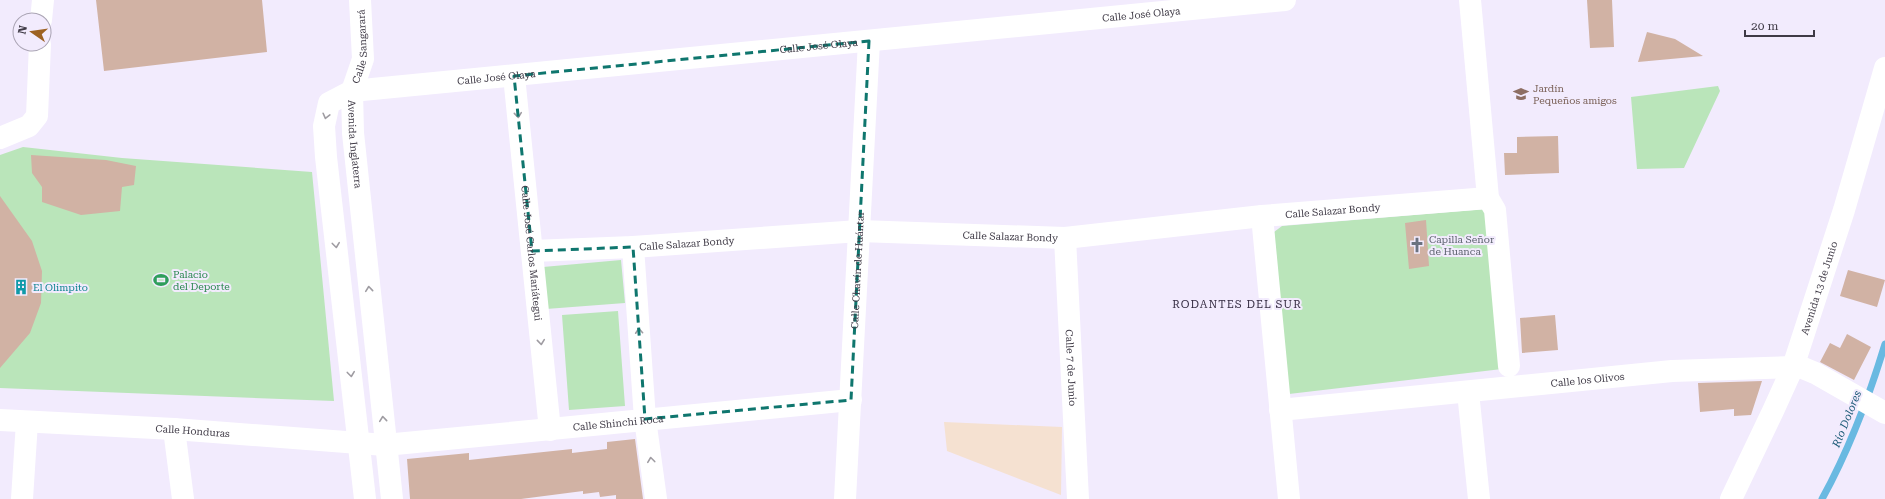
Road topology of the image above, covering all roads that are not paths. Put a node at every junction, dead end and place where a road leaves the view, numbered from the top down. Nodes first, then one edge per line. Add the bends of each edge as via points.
1 (43, 0) edge
2 (360, 0) edge
3 (1285, 0) edge
4 (1470, 0) edge
5 (42, 12) edge
6 (869, 41) junction
7 (40, 52) edge
8 (1885, 68) edge
9 (514, 76) junction
10 (352, 92) junction
11 (0, 138) edge
12 (1488, 198) junction
13 (1262, 216) junction
14 (859, 231) junction
15 (1065, 238) junction
16 (633, 248) junction
17 (532, 251) junction
18 (1509, 366) dead end
19 (1793, 367) junction
20 (1468, 392) junction
21 (851, 400) junction
22 (1280, 410) junction
23 (1885, 413) edge
24 (645, 419) junction
25 (0, 420) edge
26 (27, 422) junction
27 (174, 429) junction
28 (550, 430) junction
29 (358, 442) junction
30 (385, 445) junction
31 (22, 499) edge
32 (183, 499) edge
33 (365, 499) edge
34 (392, 499) edge
35 (656, 499) edge
36 (845, 499) edge
37 (1078, 499) edge
38 (1289, 499) edge
39 (1478, 499) edge
40 (1731, 499) edge

1 - 5 street
2 - 10 street, Calle Sangarará via 363,59
3 - 6 street, Calle José Olaya
4 - 12 street
6 - 9 street, Calle José Olaya
6 - 14 street, Calle Chavín de Huántar
7 - 11 street via 37,116 29,126
8 - 19 street, Avenida 13 de Junio via 1844,210
9 - 10 street, Calle José Olaya
9 -> 17 street, Calle José Carlos Mariátegui
10 -> 29 street, Avenida Inglaterra via 329,103 324,126
30 -> 10 street, Avenida Inglaterra via 353,133
12 - 13 street, Calle Salazar Bondy
12 - 18 street via 1495,210
13 - 15 street, Calle Salazar Bondy
13 - 22 street
14 - 15 street, Calle Salazar Bondy
14 - 16 street, Calle Salazar Bondy
14 - 21 street, Calle Chavín de Huántar
15 - 37 street, Calle 7 de Junio
16 - 17 street, Calle Salazar Bondy
24 -> 16 street
17 -> 28 street, Calle José Carlos Mariátegui
19 - 20 street, Calle los Olivos via 1672,371
19 - 23 street, Calle los Olivos via 1815,373
19 - 40 street, Avenida 13 de Junio
20 - 22 street, Calle los Olivos
20 - 39 street
21 - 24 street, Calle Shinchi Roca
21 - 36 street, Calle Chavín de Huántar
22 - 38 street
24 - 28 street, Calle Shinchi Roca
35 -> 24 street
25 - 26 street, Calle Honduras
26 - 27 street, Calle Honduras
26 - 31 street
27 - 29 street, Calle Honduras
27 - 32 street
28 - 30 street, Calle Shinchi Roca
29 - 30 street, Calle Honduras
29 - 33 street, Avenida Inglaterra
30 - 34 street, Avenida Inglaterra

